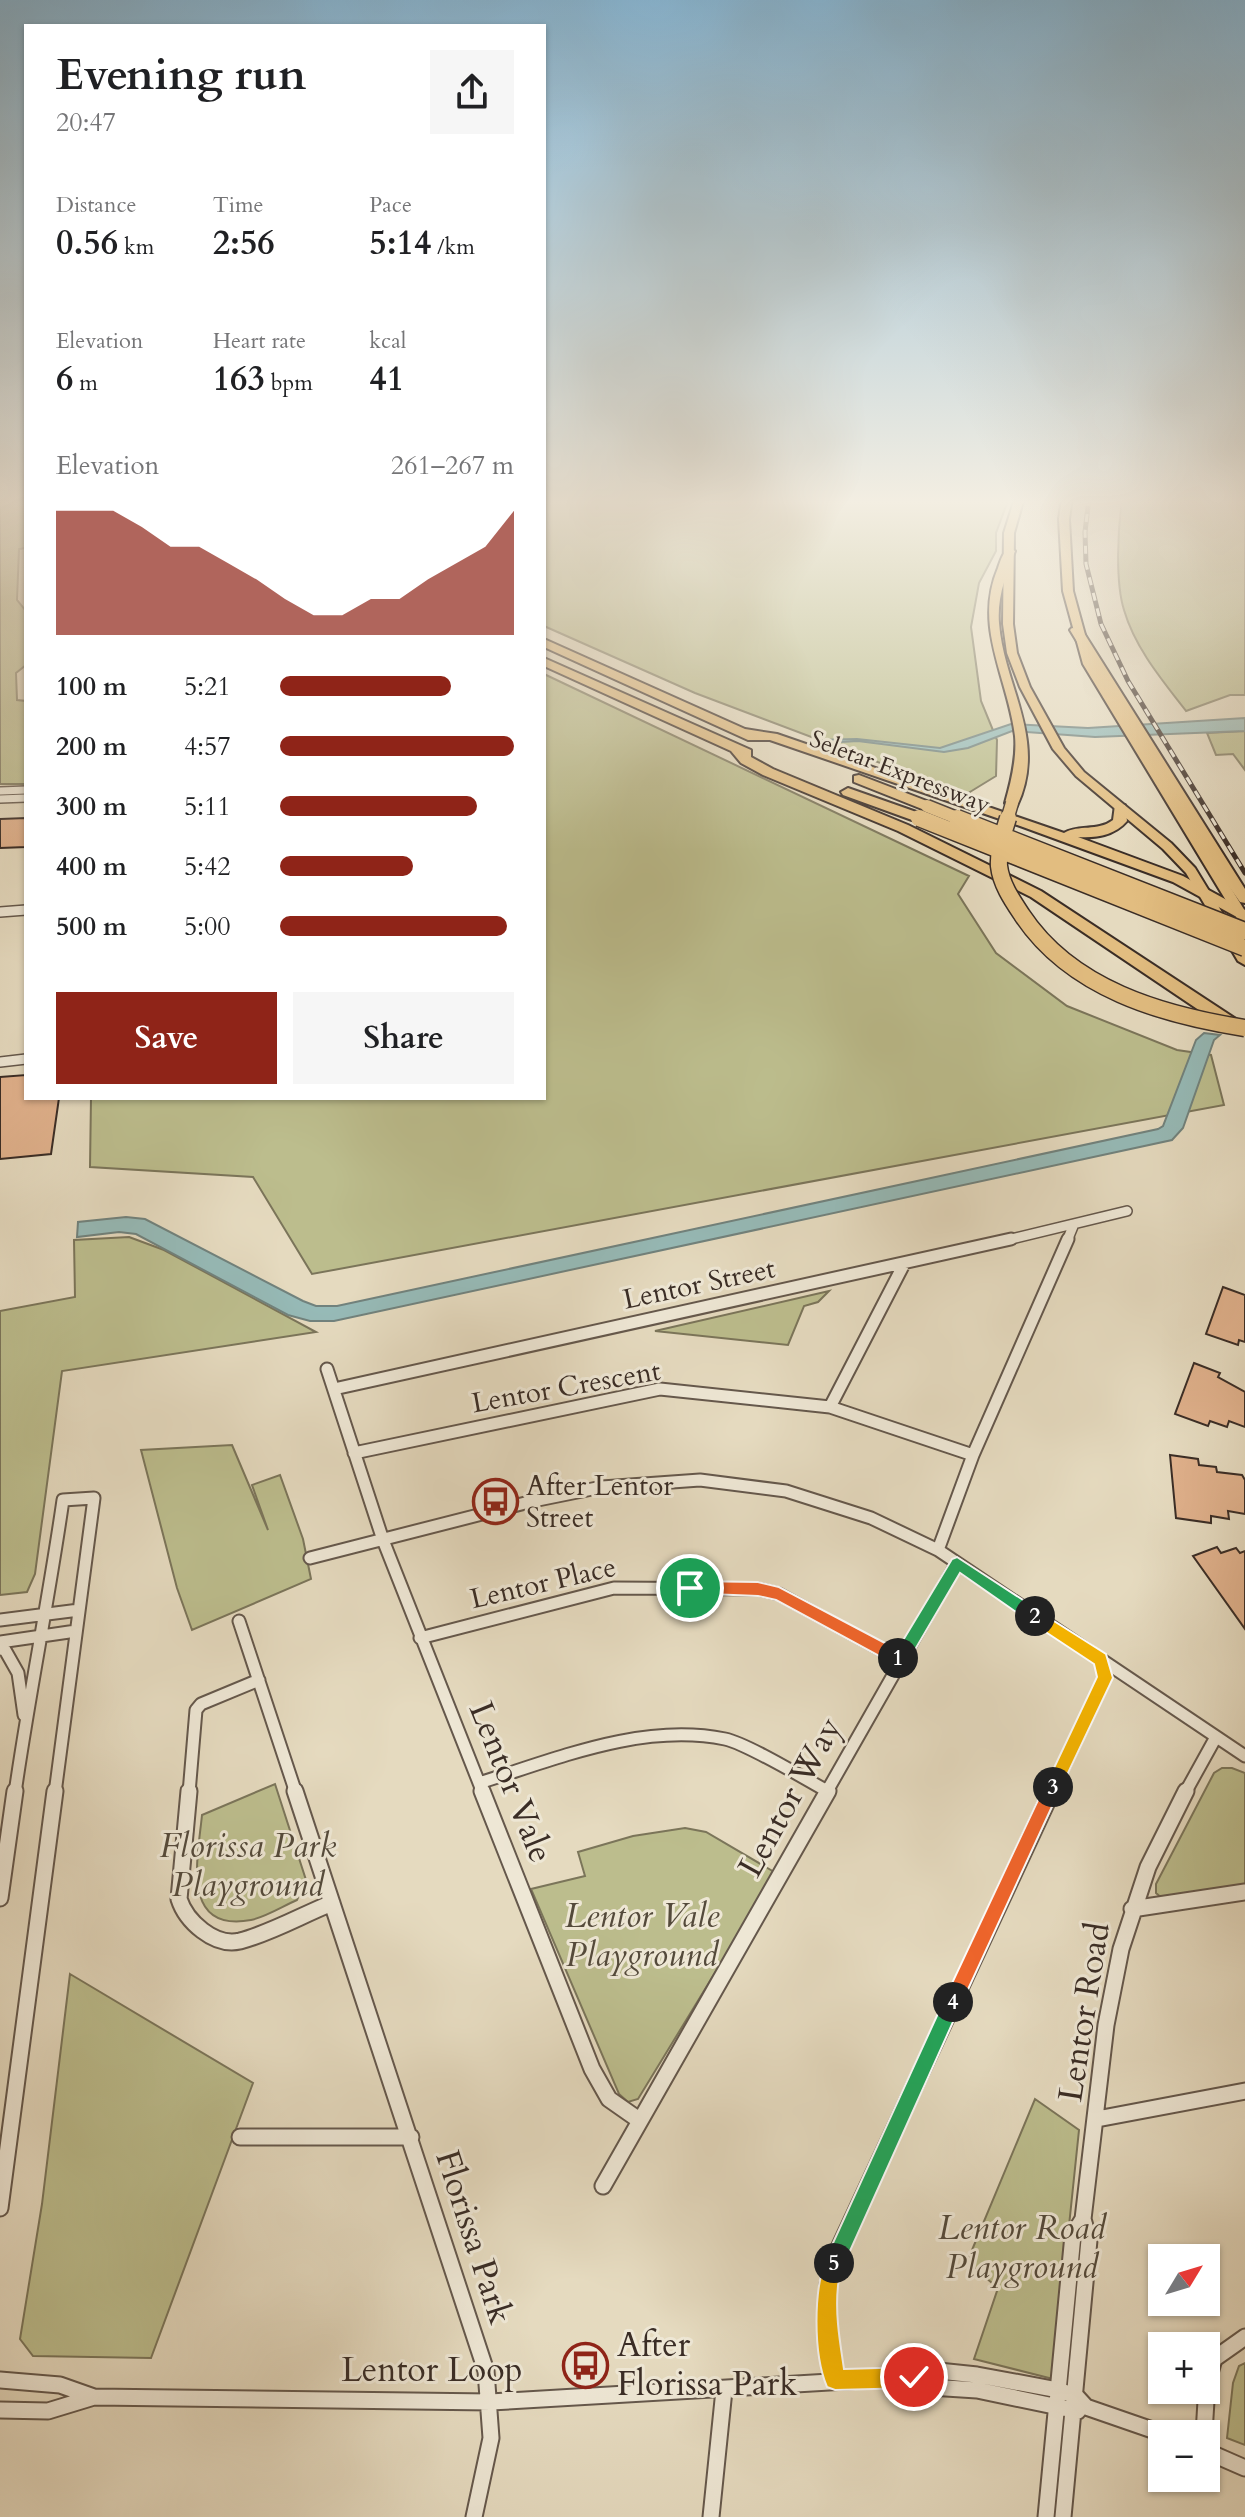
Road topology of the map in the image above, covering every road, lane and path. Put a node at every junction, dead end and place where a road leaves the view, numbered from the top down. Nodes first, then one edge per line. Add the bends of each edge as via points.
1 (995, 615) edge
2 (1008, 615) edge
3 (1074, 615) edge
4 (1076, 630) joint
5 (546, 644) edge
6 (546, 663) edge
7 (1127, 720) junction
8 (742, 732) junction
9 (736, 749) junction
10 (24, 790) edge
11 (0, 791) edge
12 (24, 798) edge
13 (0, 799) edge
14 (1120, 808) junction
15 (922, 812) junction
16 (1053, 832) junction
17 (1205, 892) junction
18 (24, 910) edge
19 (1243, 911) edge
20 (0, 912) edge
21 (1245, 931) edge
22 (1245, 948) edge
23 (1245, 961) edge
24 (1245, 1030) edge
25 (24, 1059) edge
26 (0, 1062) edge
27 (1127, 1211) dead end
28 (1074, 1224) junction
29 (904, 1264) junction
30 (327, 1369) dead end
31 (334, 1389) junction
32 (830, 1407) junction
33 (354, 1453) junction
34 (973, 1455) junction
35 (383, 1540) junction
36 (938, 1550) junction
37 (310, 1558) dead end
38 (957, 1563) junction
39 (79, 1610) junction
40 (47, 1614) junction
41 (0, 1620) edge
42 (239, 1621) dead end
43 (76, 1631) junction
44 (43, 1636) junction
45 (420, 1638) junction
46 (0, 1642) edge
47 (0, 1649) edge
48 (900, 1660) junction
49 (1112, 1676) junction
50 (259, 1680) junction
51 (25, 1721) junction
52 (1216, 1737) junction
53 (1245, 1756) edge
54 (479, 1783) junction
55 (829, 1792) junction
56 (1245, 1892) edge
57 (0, 1898) edge
58 (332, 1903) junction
59 (1132, 1909) junction
60 (1245, 2091) edge
61 (1097, 2119) junction
62 (639, 2120) junction
63 (240, 2137) dead end
64 (411, 2137) junction
65 (603, 2186) dead end
66 (0, 2208) edge
67 (1083, 2219) junction
68 (1245, 2337) edge
69 (0, 2380) edge
70 (835, 2380) junction
71 (724, 2390) junction
72 (94, 2397) junction
73 (1057, 2399) junction
74 (491, 2402) junction
75 (1079, 2406) junction
76 (0, 2410) edge
77 (1205, 2420) edge
78 (1148, 2429) edge
79 (1220, 2457) edge
80 (1245, 2468) edge
81 (474, 2517) edge
82 (711, 2517) edge
83 (1046, 2517) edge
84 (1063, 2517) edge

1 - 24 highway, bridge via 996,644 1021,747 1000,873 1024,922 1053,953 1106,988
2 - 14 main road via 1012,653 1044,722 1073,766
3 - 4 main road
4 - 7 highway
5 - 8 highway, Seletar Expressway
6 - 9 highway, Seletar Expressway
7 - 19 highway
7 - 19 main road via 1136,743
8 - 15 highway, Seletar Expressway
8 - 16 highway via 772,737
9 - 15 highway, Seletar Expressway
9 - 24 highway via 768,772 903,828 1036,894
10 - 11 street
12 - 13 street
14 - 16 highway via 1120,821 1111,829 1094,834
14 - 17 main road via 1178,856
15 - 21 highway, Seletar Expressway, bridge
15 - 22 highway, Seletar Expressway, bridge
16 - 17 highway
17 - 19 highway
17 - 23 main road
18 - 20 street
25 - 26 street
27 - 28 street, Lentor Street
28 - 29 street, Lentor Street
28 - 34 street
29 - 31 street, Lentor Street
29 - 32 street
30 - 31 street
31 - 33 street
32 - 33 street, Lentor Crescent via 660,1389
32 - 34 street, Lentor Crescent
33 - 35 street
34 - 36 street
35 - 36 street via 602,1487 700,1480 799,1495 871,1518
35 - 37 street
35 - 45 street, Lentor Vale
36 - 38 street
38 - 48 street, Lentor Way
38 - 49 street via 1101,1659
39 - 40 street
39 - 40 street via 94,1498 63,1500
39 - 43 street
40 - 41 street
40 - 44 street
42 - 50 street, Florissa Park
43 - 44 street
43 - 66 street
44 - 46 street
44 - 51 street
45 - 48 street, Lentor Place via 614,1588 758,1589 779,1594
45 - 54 street, Lentor Vale
47 - 51 street via 18,1673
48 - 55 street, Lentor Way
49 - 52 street
49 - 70 street via 839,2248 828,2284
50 - 58 street, Florissa Park
50 - 58 street via 196,1710 179,1899 184,1915 211,1936 237,1942
51 - 57 street
52 - 53 street
52 - 59 street, Lentor Road
54 - 55 street via 613,1742 710,1736 763,1755
54 - 62 street, Lentor Vale via 592,2069 609,2099
55 - 62 street, Lentor Way
56 - 59 street
58 - 64 street, Florissa Park
59 - 61 street, Lentor Road via 1113,1983
60 - 61 street
61 - 67 street, Lentor Road
62 - 65 street, Lentor Way
63 - 64 street, Florissa Park
64 - 74 street, Florissa Park via 486,2371
67 - 73 street, Lentor Road via 1073,2235
67 - 75 street, Lentor Road via 1089,2240
68 - 77 street via 1214,2359
69 - 72 street, Lentor Loop via 60,2385
70 - 71 street, Lentor Loop
70 - 73 street, Lentor Loop via 914,2377 930,2387
71 - 74 street, Lentor Loop
71 - 82 street
72 - 74 street, Lentor Loop
72 - 76 street, Lentor Loop via 64,2410
73 - 75 street, Lentor Loop
73 - 83 street, Lentor Road
74 - 81 street, Florissa Park via 491,2438
75 - 78 street, Lentor Loop
75 - 84 street, Lentor Road
79 - 80 street

